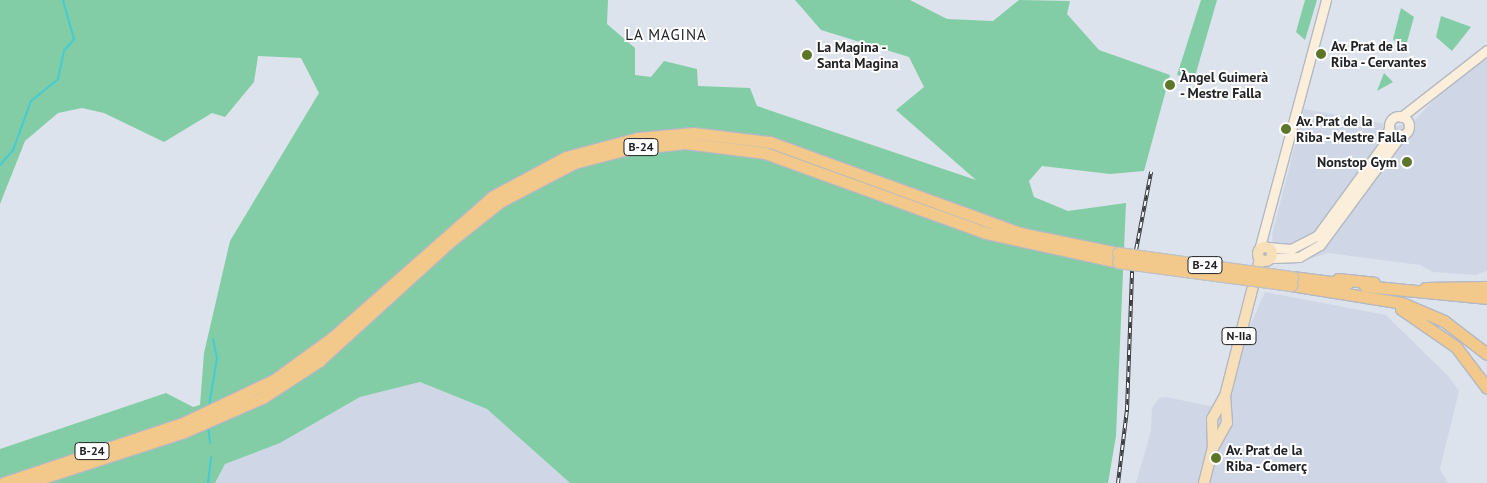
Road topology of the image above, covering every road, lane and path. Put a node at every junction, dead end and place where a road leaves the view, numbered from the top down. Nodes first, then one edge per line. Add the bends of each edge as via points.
1 (1326, 0) edge
2 (1487, 50) edge
3 (1421, 105) junction
4 (1402, 117) junction
5 (1408, 126) junction
6 (1389, 128) junction
7 (1401, 135) junction
8 (1267, 252) junction
9 (1291, 281) junction
10 (1487, 285) edge
11 (1324, 289) junction
12 (1487, 298) edge
13 (1487, 354) edge
14 (1487, 388) edge
15 (184, 428) junction
16 (3, 483) edge
17 (27, 483) edge
18 (1204, 483) edge

1 - 8 main road via 1270,220
2 - 3 main road
3 - 4 main road
3 - 5 main road
4 - 5 main road
4 - 6 main road via 1392,119
5 - 7 main road
6 - 7 main road
6 - 8 main road via 1384,144 1317,236 1291,249
7 - 8 main road via 1320,245 1298,257
8 - 18 main road, N-IIa via 1225,396
9 - 10 highway via 1458,288
9 - 11 highway, B-24
9 - 12 highway, B-24
9 - 15 highway, B-24, bridge via 1118,257 1020,234 770,142 693,133 638,138 566,157 510,185 468,214 314,352 232,408
11 - 13 highway via 1371,295 1419,309 1456,329
11 - 14 highway via 1386,304 1418,318 1456,346
15 - 16 highway, B-24
15 - 17 highway, B-24

